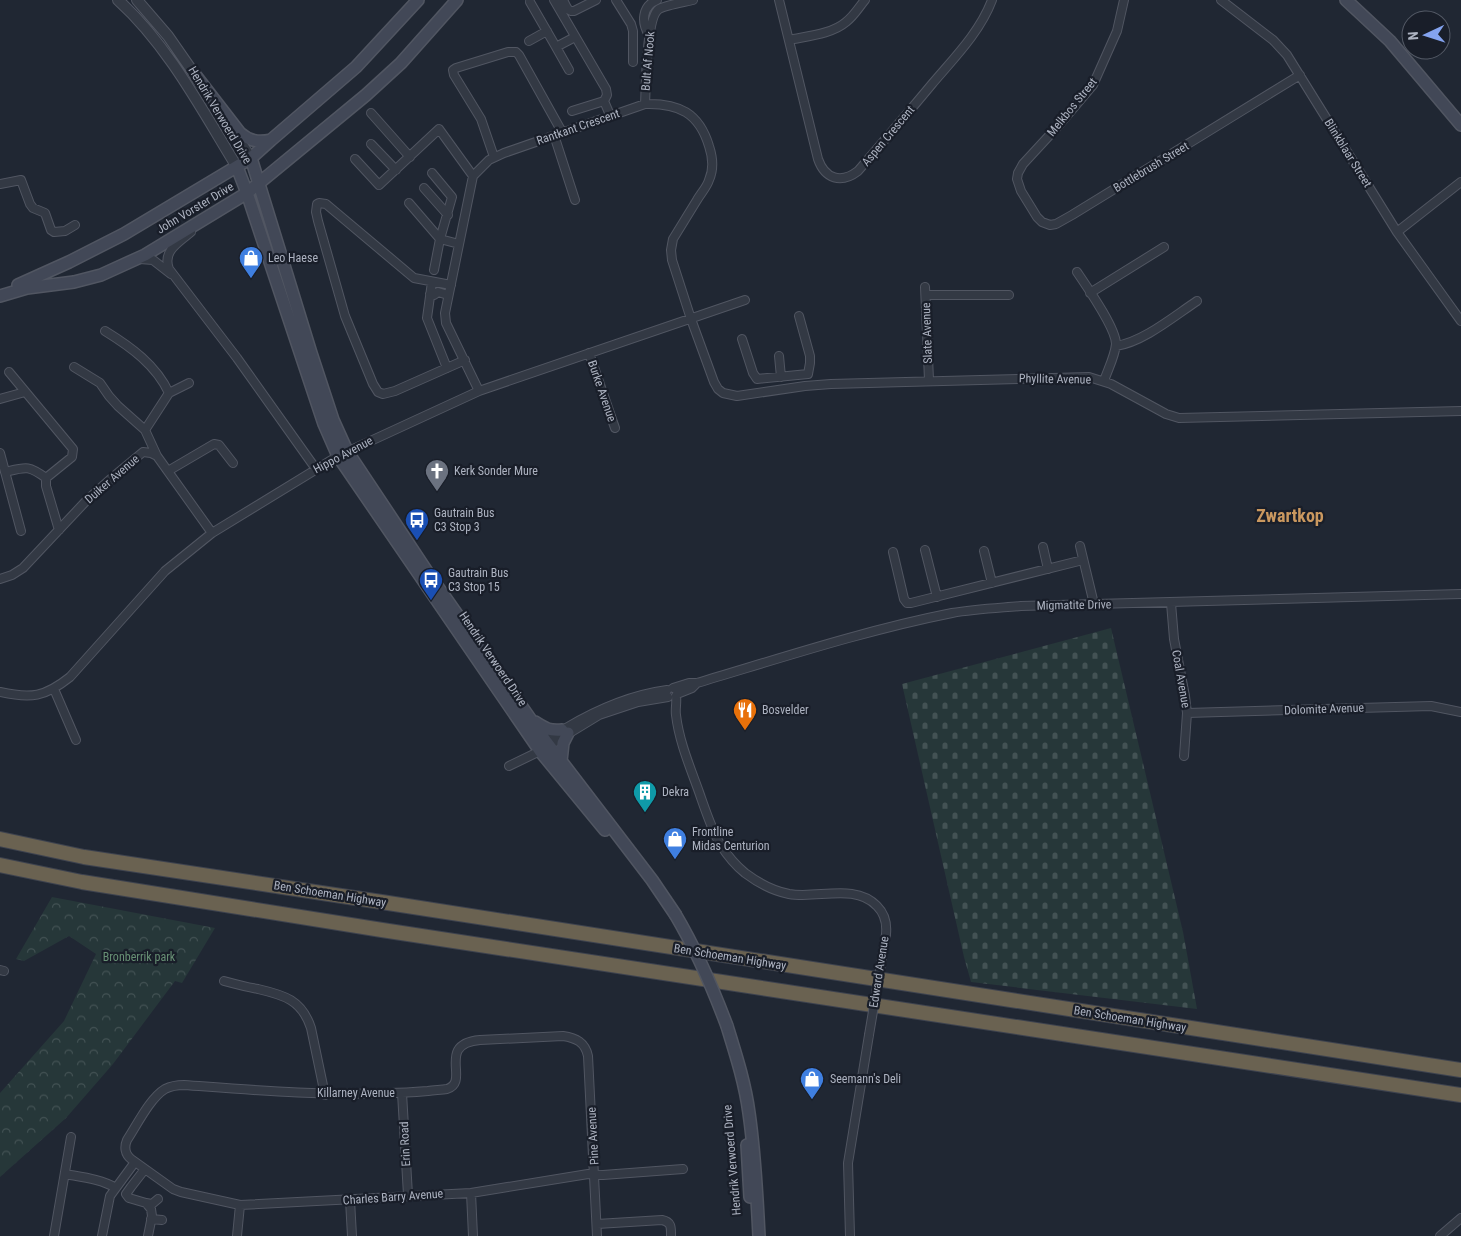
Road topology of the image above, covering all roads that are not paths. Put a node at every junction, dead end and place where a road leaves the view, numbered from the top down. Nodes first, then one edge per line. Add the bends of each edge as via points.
1 (118, 0) edge
2 (137, 0) edge
3 (418, 0) edge
4 (457, 0) edge
5 (554, 0) edge
6 (563, 0) edge
7 (616, 0) edge
8 (655, 0) edge
9 (693, 0) edge
10 (779, 0) edge
11 (865, 0) edge
12 (992, 0) edge
13 (1124, 0) edge
14 (1221, 0) edge
15 (1346, 0) edge
16 (592, 1) edge
17 (530, 2) dead end
18 (547, 31) junction
19 (575, 37) junction
20 (649, 38) junction
21 (634, 40) junction
22 (789, 40) junction
23 (529, 41) dead end
24 (556, 47) junction
25 (633, 62) dead end
26 (569, 70) dead end
27 (1300, 75) junction
28 (196, 76) junction
29 (604, 100) junction
30 (645, 104) junction
31 (572, 111) dead end
32 (371, 113) dead end
33 (610, 115) junction
34 (1461, 125) edge
35 (562, 132) junction
36 (554, 135) junction
37 (270, 140) junction
38 (371, 144) dead end
39 (410, 157) junction
40 (494, 157) junction
41 (251, 158) junction
42 (355, 159) dead end
43 (237, 167) junction
44 (396, 170) junction
45 (432, 174) dead end
46 (473, 176) junction
47 (1017, 179) joint
48 (1461, 182) edge
49 (259, 183) junction
50 (0, 184) edge
51 (424, 188) dead end
52 (247, 192) junction
53 (575, 200) dead end
54 (409, 204) dead end
55 (220, 208) junction
56 (448, 215) junction
57 (75, 225) dead end
58 (1397, 232) junction
59 (440, 239) junction
60 (459, 244) junction
61 (1164, 247) dead end
62 (137, 259) junction
63 (434, 270) dead end
64 (1078, 272) dead end
65 (175, 277) junction
66 (432, 282) junction
67 (450, 285) junction
68 (925, 287) dead end
69 (0, 292) edge
70 (1090, 293) junction
71 (430, 294) junction
72 (1009, 294) dead end
73 (448, 295) junction
74 (926, 295) junction
75 (0, 296) edge
76 (745, 300) dead end
77 (1197, 301) dead end
78 (799, 316) dead end
79 (691, 319) junction
80 (1461, 321) edge
81 (105, 331) dead end
82 (742, 339) dead end
83 (1116, 346) junction
84 (589, 353) junction
85 (779, 356) dead end
86 (465, 360) junction
87 (74, 367) dead end
88 (447, 368) junction
89 (9, 372) dead end
90 (803, 375) junction
91 (781, 377) junction
92 (929, 380) junction
93 (1104, 381) junction
94 (189, 383) dead end
95 (805, 386) junction
96 (479, 391) junction
97 (25, 392) junction
98 (169, 393) junction
99 (0, 399) edge
100 (1461, 412) edge
101 (615, 428) dead end
102 (146, 432) junction
103 (143, 452) junction
104 (0, 453) edge
105 (343, 453) junction
106 (157, 456) junction
107 (233, 463) dead end
108 (316, 469) junction
109 (168, 471) junction
110 (5, 472) junction
111 (46, 478) junction
112 (58, 530) junction
113 (21, 531) dead end
114 (212, 533) junction
115 (1080, 546) dead end
116 (1043, 548) dead end
117 (925, 550) dead end
118 (984, 551) dead end
119 (893, 552) dead end
120 (1084, 560) junction
121 (1048, 569) junction
122 (0, 579) edge
123 (992, 583) junction
124 (1461, 594) edge
125 (937, 597) junction
126 (1171, 603) junction
127 (1094, 604) junction
128 (54, 689) junction
129 (0, 692) edge
130 (672, 694) junction
131 (1461, 712) edge
132 (1187, 713) junction
133 (530, 718) junction
134 (565, 732) junction
135 (76, 740) dead end
136 (543, 745) junction
137 (1184, 756) dead end
138 (561, 761) junction
139 (509, 766) dead end
140 (0, 839) edge
141 (0, 865) edge
142 (672, 916) junction
143 (224, 981) dead end
144 (725, 1028) junction
145 (578, 1039) joint
146 (1461, 1070) edge
147 (402, 1093) junction
148 (326, 1094) junction
149 (1461, 1095) edge
150 (71, 1137) dead end
151 (126, 1143) joint
152 (135, 1162) junction
153 (145, 1169) junction
154 (683, 1169) dead end
155 (65, 1174) junction
156 (595, 1174) junction
157 (119, 1192) junction
158 (471, 1192) junction
159 (408, 1195) junction
160 (158, 1199) dead end
161 (350, 1200) junction
162 (146, 1204) junction
163 (240, 1205) junction
164 (1461, 1218) edge
165 (152, 1219) junction
166 (162, 1220) dead end
167 (597, 1224) junction
168 (147, 1230) edge
169 (54, 1236) edge
170 (102, 1236) edge
171 (237, 1236) edge
172 (352, 1236) edge
173 (473, 1236) edge
174 (598, 1236) edge
175 (671, 1236) edge
176 (751, 1236) edge
177 (759, 1236) edge
178 (850, 1236) edge
179 (1440, 1236) edge

1 - 43 street, Hendrik Verwoerd Drive via 144,25 180,75
2 - 28 street, Hendrik Verwoerd Drive
3 - 37 main road, John Vorster Drive via 356,67
4 - 49 main road, John Vorster Drive via 366,95
5 - 19 street
6 - 16 street via 572,12
7 - 21 street via 631,24
8 - 20 street via 644,12
9 - 20 street, Bult Af Nook via 659,9
10 - 22 street, Aspen Crescent
11 - 22 street via 840,26
12 - 22 street, Aspen Crescent via 977,30 858,171 847,178 829,175 820,164
13 - 47 street, Melkbos Street via 1117,31 1093,86 1023,164
14 - 27 street, Blinkblaar Street via 1278,45
15 - 34 main road via 1390,41
17 - 18 street
18 - 23 street
18 - 24 street
19 - 24 street
19 - 29 street via 606,89 608,94
20 - 21 street
20 - 30 street, Bult Af Nook
21 - 25 street
24 - 26 street
27 - 47 street, Bottlebrush Street via 1056,224 1040,220
27 - 58 street, Blinkblaar Street
28 - 37 main road via 245,137 260,142
28 - 41 street, Hendrik Verwoerd Drive
29 - 31 street
29 - 33 street
30 - 33 street, Rantkant Crescent
30 - 79 street, Rantkant Crescent via 671,106 693,117 701,126 712,153 709,181 671,244 672,260
32 - 39 street
33 - 35 street, Rantkant Crescent
35 - 36 street, Rantkant Crescent
35 - 40 street via 516,52 456,68 454,75 481,119
36 - 40 street, Rantkant Crescent
36 - 53 street
37 - 41 main road, John Vorster Drive
38 - 44 street
39 - 44 street
39 - 46 street via 439,129
40 - 46 street, Rantkant Crescent
41 - 43 main road, John Vorster Drive
41 - 49 main road, Hendrik Verwoerd Drive
42 - 44 street via 379,185
43 - 52 main road, Hendrik Verwoerd Drive
43 - 69 main road, John Vorster Drive via 124,234
45 - 56 street via 452,197
46 - 60 street
48 - 58 street
49 - 52 main road, John Vorster Drive
49 - 105 main road, Hendrik Verwoerd Drive
50 - 57 street via 21,180 30,204 45,213 54,232 65,231
51 - 56 street
52 - 55 main road, John Vorster Drive
52 - 105 main road, Hendrik Verwoerd Drive via 324,424
54 - 59 street
55 - 62 main road, John Vorster Drive
55 - 65 street via 169,251 167,260
56 - 59 street
58 - 80 street, Blinkblaar Street
59 - 60 street
59 - 63 street
60 - 67 street
61 - 70 street
62 - 65 street via 153,260
62 - 75 main road, John Vorster Drive via 88,279 27,288
64 - 70 street
65 - 108 street
66 - 67 street
66 - 71 street
66 - 88 street via 414,278 326,204 317,204 318,221 345,316 378,392 395,391
67 - 73 street
68 - 74 street, Slate Avenue
70 - 83 street via 1114,334
71 - 73 street
71 - 88 street via 427,318
72 - 74 street
73 - 86 street via 446,323
74 - 92 street, Slate Avenue
76 - 79 street, Hippo Avenue
77 - 83 street via 1150,332
78 - 90 street via 810,360 809,373
79 - 84 street, Hippo Avenue
79 - 95 street, Phyllite Avenue via 714,382 724,393 738,396
81 - 98 street via 141,356
82 - 91 street via 756,378
83 - 93 street
84 - 96 street, Hippo Avenue
84 - 101 street, Burke Avenue
85 - 91 street
86 - 88 street
86 - 96 street
87 - 102 street via 100,383
89 - 97 street
90 - 91 street
90 - 95 street
92 - 93 street, Phyllite Avenue via 1089,377
92 - 95 street, Phyllite Avenue
93 - 100 street, Phyllite Avenue via 1166,414 1180,418
94 - 98 street
96 - 105 street, Hippo Avenue
97 - 99 street
97 - 111 street via 73,449 72,457
98 - 102 street
102 - 103 street
102 - 106 street
103 - 106 street, Duiker Avenue
103 - 112 street, Duiker Avenue
104 - 110 street
105 - 108 street, Hippo Avenue
105 - 133 main road, Hendrik Verwoerd Drive
105 - 136 main road, Hendrik Verwoerd Drive
106 - 109 street, Duiker Avenue
107 - 109 street via 219,445 214,444
108 - 114 street, Hippo Avenue
109 - 114 street, Duiker Avenue
110 - 111 street via 29,468
110 - 113 street
111 - 112 street
112 - 122 street, Duiker Avenue via 23,568
114 - 128 street, Hippo Avenue via 165,571 70,677
115 - 120 street
116 - 121 street
117 - 125 street
118 - 123 street
119 - 125 street via 907,603
120 - 121 street
120 - 127 street
121 - 123 street
123 - 125 street
124 - 126 street, Migmatite Drive
126 - 127 street, Migmatite Drive
126 - 132 street, Coal Avenue
127 - 130 street, Migmatite Drive via 1021,606 952,613 875,630 689,683
128 - 129 street, Hippo Avenue via 26,697
128 - 135 street
130 - 134 street, Migmatite Drive via 633,697 604,707 581,718
130 - 178 street, Edward Avenue, bridge via 686,756 720,843 732,862 762,884 784,892 862,896 879,908 885,920 886,934 848,1163
131 - 132 street, Dolomite Avenue via 1431,706
132 - 137 street, Coal Avenue
133 - 134 main road via 546,729
133 - 136 main road, Hendrik Verwoerd Drive
134 - 136 street, Migmatite Drive
134 - 138 main road
136 - 138 main road, Hendrik Verwoerd Drive
136 - 139 street, Migmatite Drive
136 - 142 main road, Hendrik Verwoerd Drive via 581,802
138 - 142 main road, Hendrik Verwoerd Drive via 658,887
140 - 146 highway, Ben Schoeman Highway via 84,857
141 - 149 highway, Ben Schoeman Highway via 82,882 372,929
142 - 144 main road, Hendrik Verwoerd Drive, bridge via 702,963
143 - 148 street via 284,996 302,1009 311,1028
144 - 176 main road, Hendrik Verwoerd Drive via 744,1114
144 - 177 main road, Hendrik Verwoerd Drive via 739,1066 749,1111 756,1166
145 - 147 street, Killarney Avenue via 563,1036 467,1042 457,1051 457,1077 451,1087
145 - 156 street, Pine Avenue via 588,1056
147 - 148 street, Killarney Avenue
147 - 159 street, Erin Road
148 - 151 street, Killarney Avenue via 173,1086 157,1096
150 - 155 street
151 - 152 street, Charles Barry Avenue via 127,1155
152 - 153 street, Charles Barry Avenue
152 - 157 street
153 - 157 street via 127,1191
153 - 163 street, Charles Barry Avenue via 173,1189
154 - 156 street, Charles Barry Avenue
155 - 157 street via 101,1181
155 - 169 street
156 - 158 street, Charles Barry Avenue
156 - 167 street, Pine Avenue
157 - 162 street
157 - 170 street via 110,1196
158 - 159 street, Charles Barry Avenue
158 - 173 street
159 - 161 street, Charles Barry Avenue
160 - 162 street
161 - 163 street, Charles Barry Avenue
161 - 172 street
162 - 165 street via 151,1209
163 - 171 street
164 - 179 street
165 - 166 street
165 - 168 street
167 - 174 street, Pine Avenue
167 - 175 street via 662,1220 670,1224

